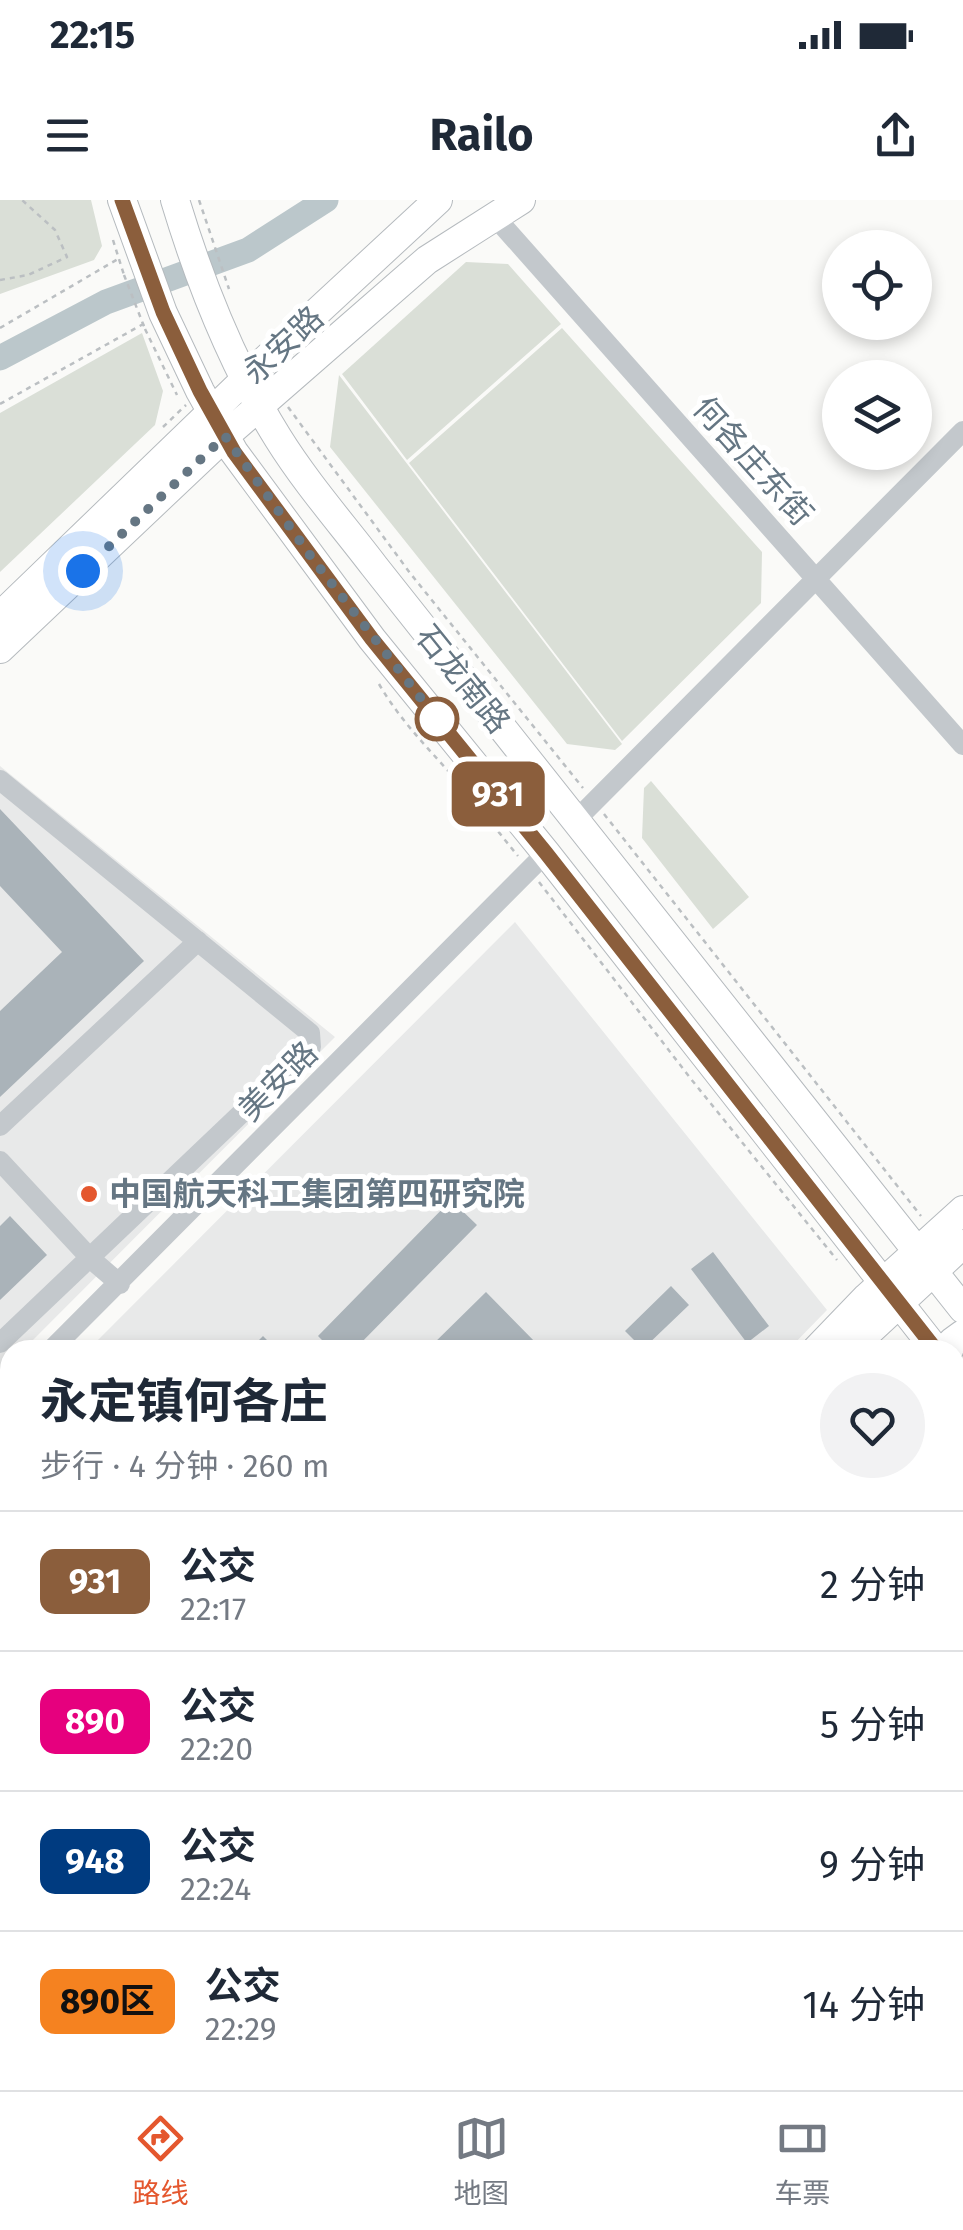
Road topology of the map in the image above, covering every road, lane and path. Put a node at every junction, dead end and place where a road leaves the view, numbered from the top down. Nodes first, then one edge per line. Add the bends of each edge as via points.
1 (22, 200) edge
2 (122, 200) edge
3 (176, 200) edge
4 (199, 200) edge
5 (438, 200) edge
6 (521, 200) edge
7 (496, 218) junction
8 (201, 244) junction
9 (128, 263) junction
10 (0, 280) edge
11 (219, 295) junction
12 (158, 319) junction
13 (0, 328) edge
14 (244, 380) junction
15 (0, 404) edge
16 (260, 406) junction
17 (207, 418) junction
18 (963, 431) edge
19 (310, 482) junction
20 (274, 507) junction
21 (816, 578) junction
22 (0, 616) edge
23 (0, 649) edge
24 (963, 745) edge
25 (0, 780) edge
26 (576, 820) junction
27 (546, 853) junction
28 (198, 942) junction
29 (0, 1126) edge
30 (0, 1161) edge
31 (868, 1190) junction
32 (963, 1210) edge
33 (831, 1215) junction
34 (963, 1244) edge
35 (91, 1259) junction
36 (925, 1261) junction
37 (120, 1284) junction
38 (892, 1291) junction
39 (963, 1309) edge
40 (3, 1340) edge
41 (61, 1340) edge
42 (829, 1340) edge
43 (856, 1340) edge
44 (929, 1340) edge

1 - 10 path via 55,230 67,257
2 - 9 main road, 石龙南路
3 - 8 main road, 石龙南路
4 - 8 path
5 - 14 main road, 永安路
6 - 7 main road, 永安路
7 - 16 main road, 永安路 via 427,260
7 - 21 street, 何各庄东街
8 - 11 main road, 石龙南路
8 - 11 path
9 - 12 main road, 石龙南路
9 - 12 path, bridge
9 - 13 path
11 - 12 main road via 196,322
11 - 14 main road, 石龙南路
12 - 15 path
12 - 17 main road, 石龙南路
12 - 17 path via 163,371
14 - 16 main road, 石龙南路
14 - 17 main road, 永安路
16 - 17 main road, 永安路
16 - 19 main road, 石龙南路
17 - 20 main road, 石龙南路
17 - 22 main road, 永安路
17 - 23 main road, 永安路
18 - 21 street
19 - 20 main road via 282,484
19 - 26 main road, 石龙南路
20 - 27 main road, 石龙南路
21 - 24 street, 何各庄东街
21 - 26 street
25 - 28 street
26 - 31 main road, 石龙南路
27 - 33 main road, 石龙南路
27 - 37 street, 美安路
28 - 29 street
28 - 35 street via 310,1033 310,1047
30 - 35 street
31 - 33 main road via 864,1210 855,1217
31 - 36 main road, 石龙南路
32 - 36 main road
33 - 38 main road, 石龙南路
34 - 36 main road
35 - 37 street
35 - 40 street
36 - 38 main road
36 - 39 main road, 石龙南路
37 - 41 street, 美安路
38 - 42 main road
38 - 43 main road
38 - 44 main road, 石龙南路

